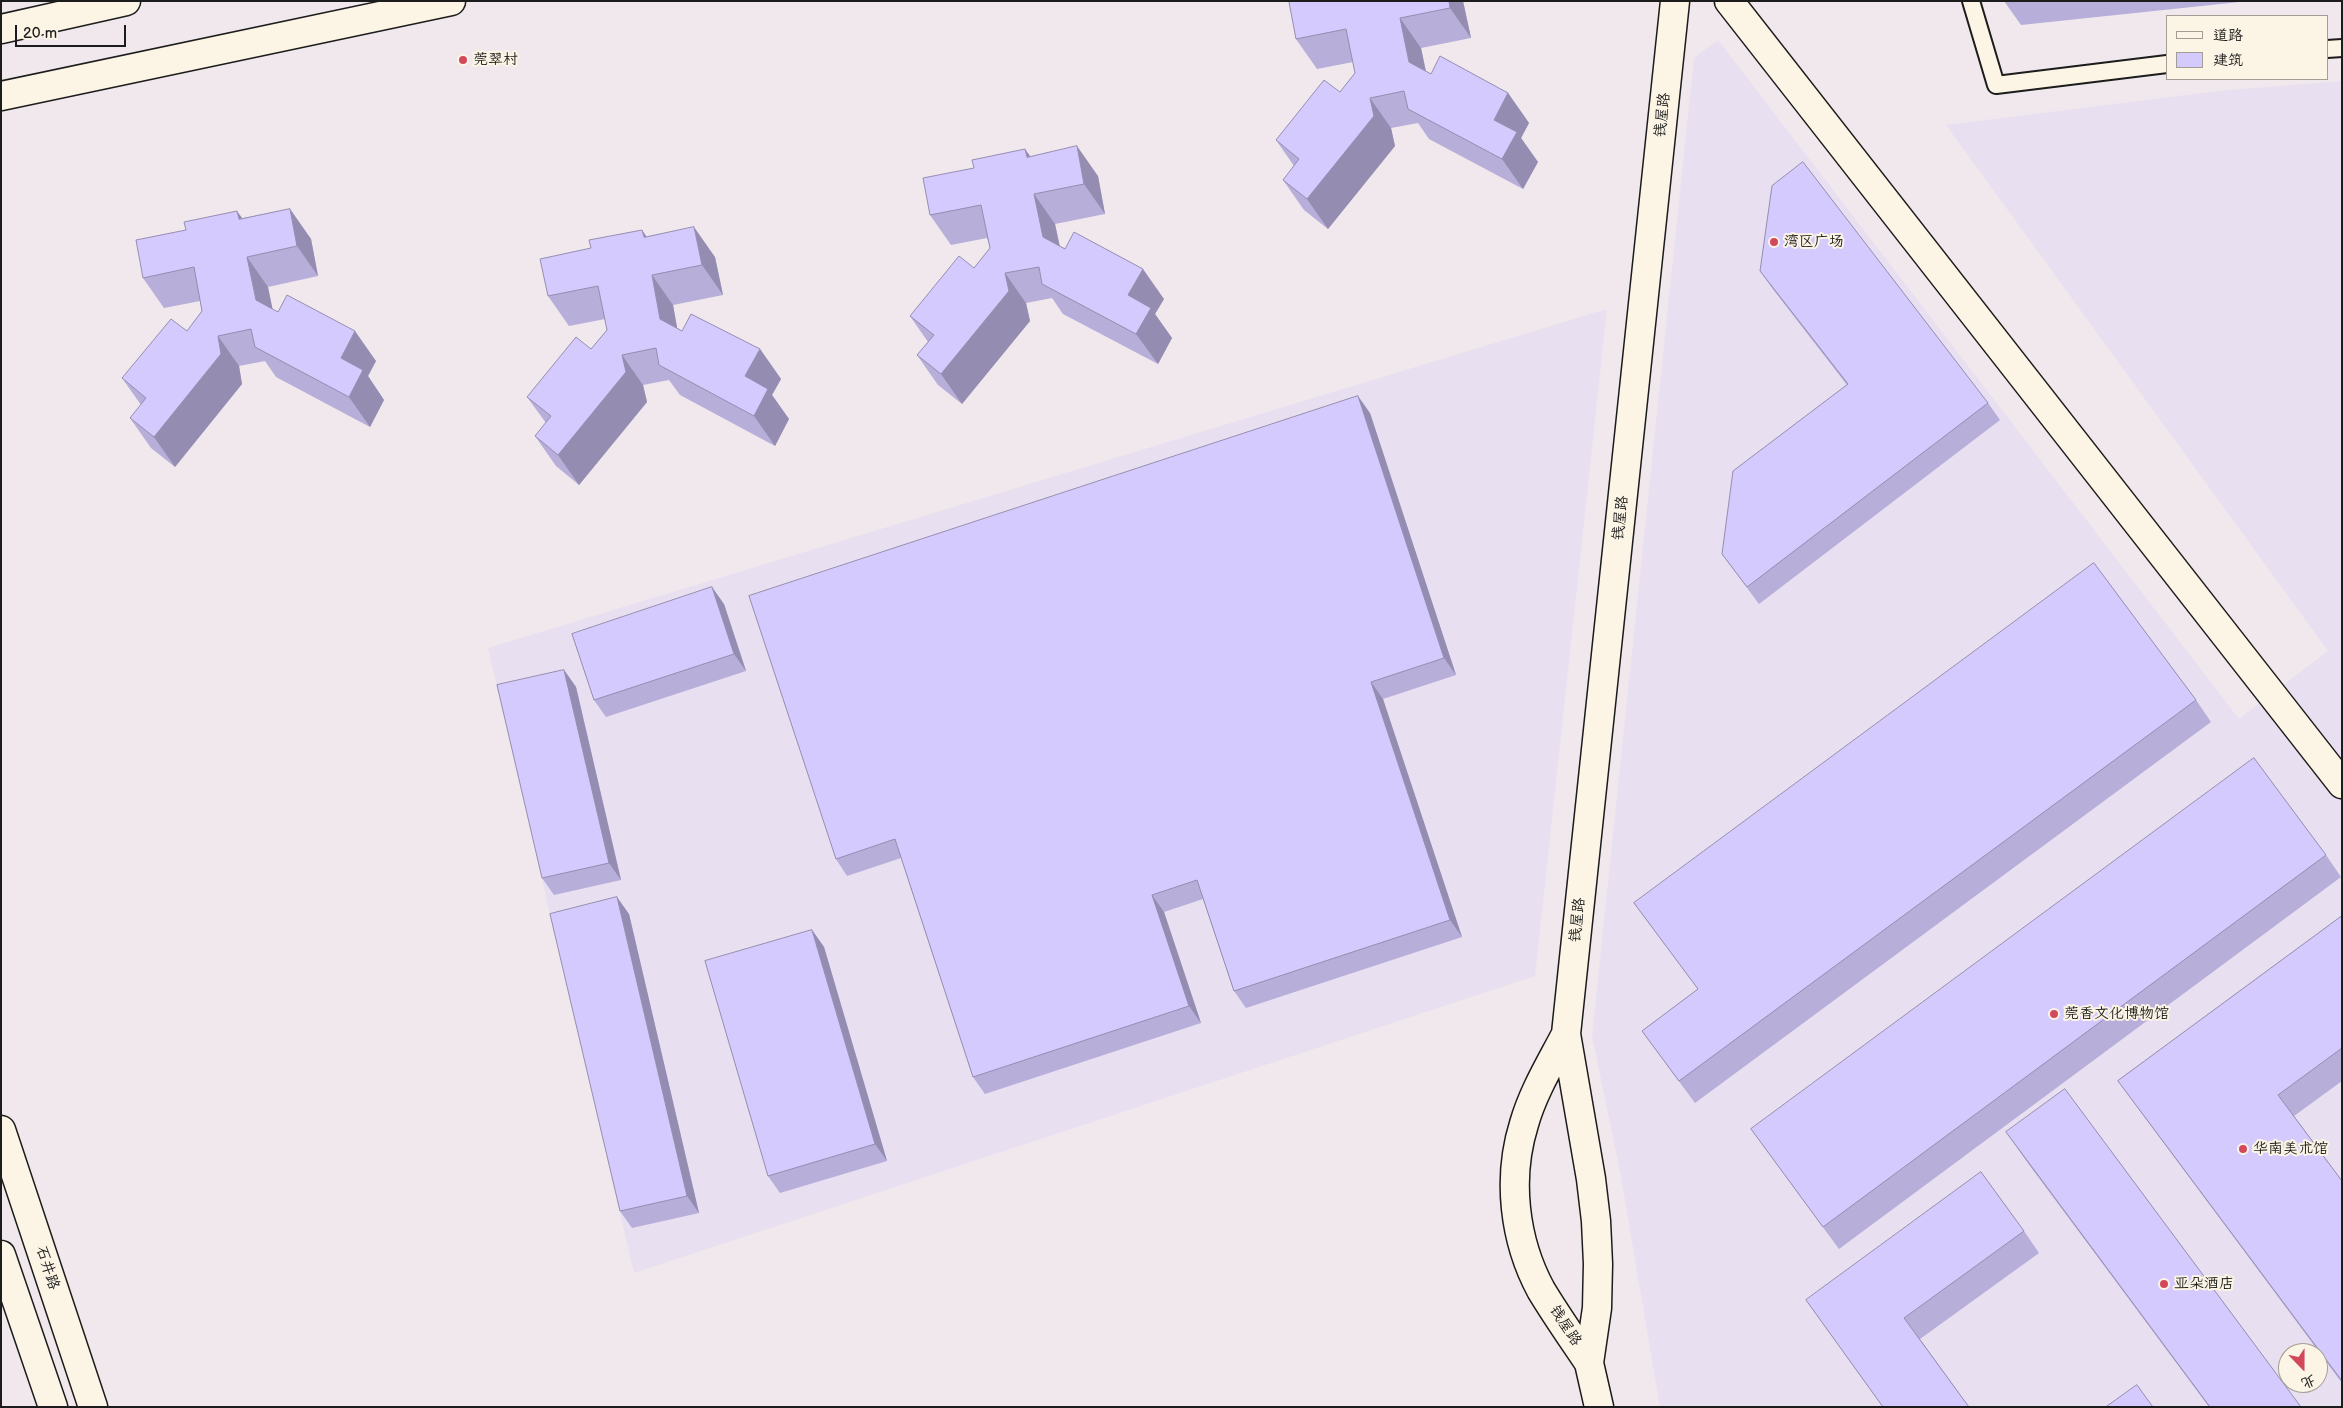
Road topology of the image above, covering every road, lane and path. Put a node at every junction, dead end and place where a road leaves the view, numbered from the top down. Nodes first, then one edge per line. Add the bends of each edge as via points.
1 (126, 1) edge
2 (452, 1) edge
3 (1675, 1) edge
4 (1729, 1) edge
5 (1971, 1) edge
6 (1, 29) edge
7 (2342, 48) edge
8 (2328, 49) edge
9 (2166, 64) edge
10 (1, 96) edge
11 (2342, 784) edge
12 (1566, 1034) junction
13 (1, 1130) edge
14 (1, 1255) edge
15 (1590, 1363) junction
16 (52, 1407) edge
17 (93, 1407) edge
18 (1599, 1407) edge

1 - 6 street
2 - 10 street
3 - 12 street, 钱屋路
4 - 11 street
5 - 9 lane via 1996,85
7 - 8 lane
12 - 15 street, 钱屋路 via 1596,1221 1597,1308
12 - 15 street, 钱屋路 via 1536,1092 1524,1124 1517,1157 1515,1192 1518,1225 1527,1259 1541,1290
13 - 17 street, 石井路
14 - 16 street
15 - 18 street, 钱屋路

